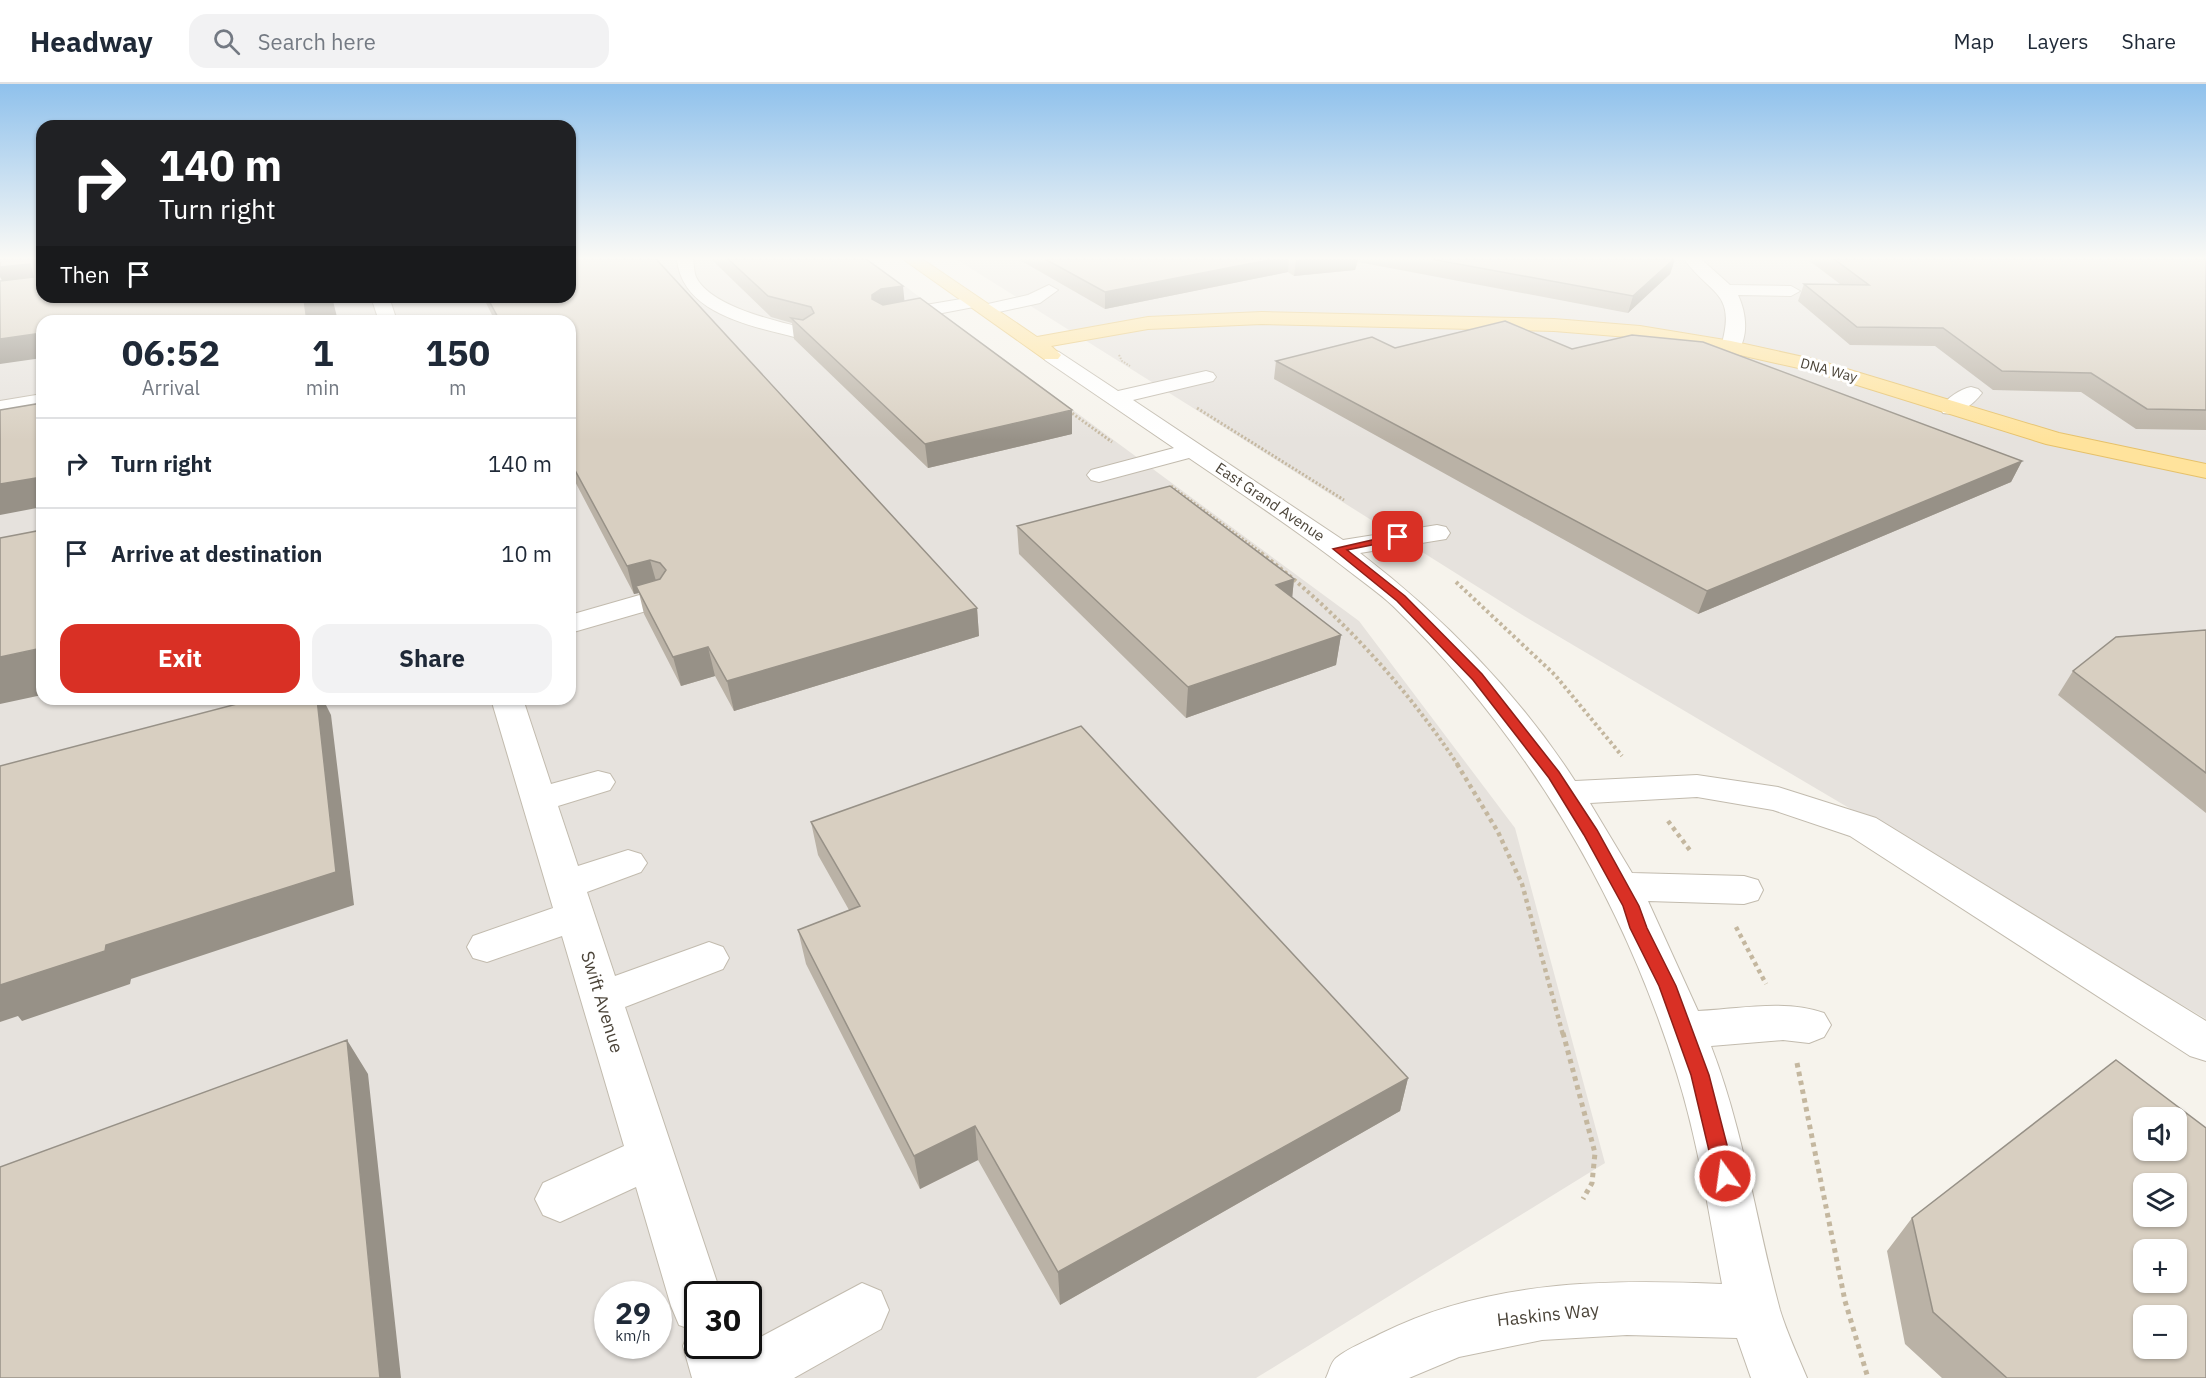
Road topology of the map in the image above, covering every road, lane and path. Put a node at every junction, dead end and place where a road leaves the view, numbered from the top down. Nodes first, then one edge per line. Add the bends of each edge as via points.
1 (754, 319) edge
2 (999, 319) edge
3 (1229, 319) edge
4 (1416, 319) edge
5 (1738, 319) edge
6 (805, 334) edge
7 (1731, 347) junction
8 (1043, 349) junction
9 (1119, 355) dead end
10 (1206, 377) dead end
11 (1164, 387) junction
12 (1971, 393) dead end
13 (1115, 398) junction
14 (36, 401) edge
15 (0, 406) edge
16 (1951, 408) junction
17 (1067, 409) edge
18 (1194, 450) junction
19 (1141, 463) junction
20 (2206, 471) edge
21 (1099, 475) dead end
22 (1344, 500) dead end
23 (1437, 533) dead end
24 (1338, 549) junction
25 (1456, 582) dead end
26 (657, 599) edge
27 (576, 622) edge
28 (509, 705) edge
29 (1625, 760) dead end
30 (598, 782) dead end
31 (1565, 793) junction
32 (538, 800) junction
33 (1662, 813) dead end
34 (628, 863) dead end
35 (1621, 887) junction
36 (1730, 889) junction
37 (570, 900) junction
38 (487, 947) dead end
39 (709, 958) dead end
40 (601, 999) junction
41 (1796, 1024) junction
42 (1684, 1030) junction
43 (2206, 1043) edge
44 (651, 1157) junction
45 (560, 1199) dead end
46 (1582, 1199) dead end
47 (690, 1281) edge
48 (862, 1310) dead end
49 (1754, 1312) junction
50 (714, 1359) edge
51 (720, 1378) edge
52 (740, 1378) edge
53 (1354, 1378) edge
54 (1779, 1378) edge
55 (1868, 1378) edge

1 - 6 street
2 - 8 main road, East Grand Avenue
3 - 8 main road, DNA Way via 1159,334
4 - 7 main road, DNA Way via 1640,332
5 - 7 street
7 - 16 main road, DNA Way via 1817,366
8 - 13 street, East Grand Avenue
9 - 11 path via 1122,361
10 - 11 street
11 - 13 street
11 - 22 path
12 - 16 street
13 - 18 street, East Grand Avenue
14 - 15 street
16 - 20 main road, DNA Way via 2064,441
17 - 19 path
18 - 19 street
18 - 24 street, East Grand Avenue
19 - 21 street
19 - 46 path via 1282,568 1334,614 1410,700 1470,785 1508,848 1529,907 1595,1153 1592,1183
23 - 24 street
24 - 31 street, East Grand Avenue via 1401,598 1441,636 1515,722
25 - 29 path via 1555,675
26 - 27 street
28 - 32 street, Swift Avenue
30 - 32 street
31 - 35 street, East Grand Avenue
31 - 43 street via 1697,786 1778,799 1863,827
32 - 37 street, Swift Avenue
33 - 36 path via 1707,873
34 - 37 street
35 - 36 street
35 - 42 street, East Grand Avenue
36 - 41 path via 1768,987
37 - 38 street
37 - 40 street, Swift Avenue
39 - 40 street
40 - 44 street, Swift Avenue
41 - 42 street
41 - 55 path via 1794,1048 1810,1116 1832,1248 1858,1354
42 - 49 street, East Grand Avenue via 1700,1075
44 - 45 street
44 - 47 street, Swift Avenue
48 - 52 street
49 - 53 street, Haskins Way via 1627,1307 1490,1321 1419,1344
49 - 54 street, East Grand Avenue
50 - 51 street

